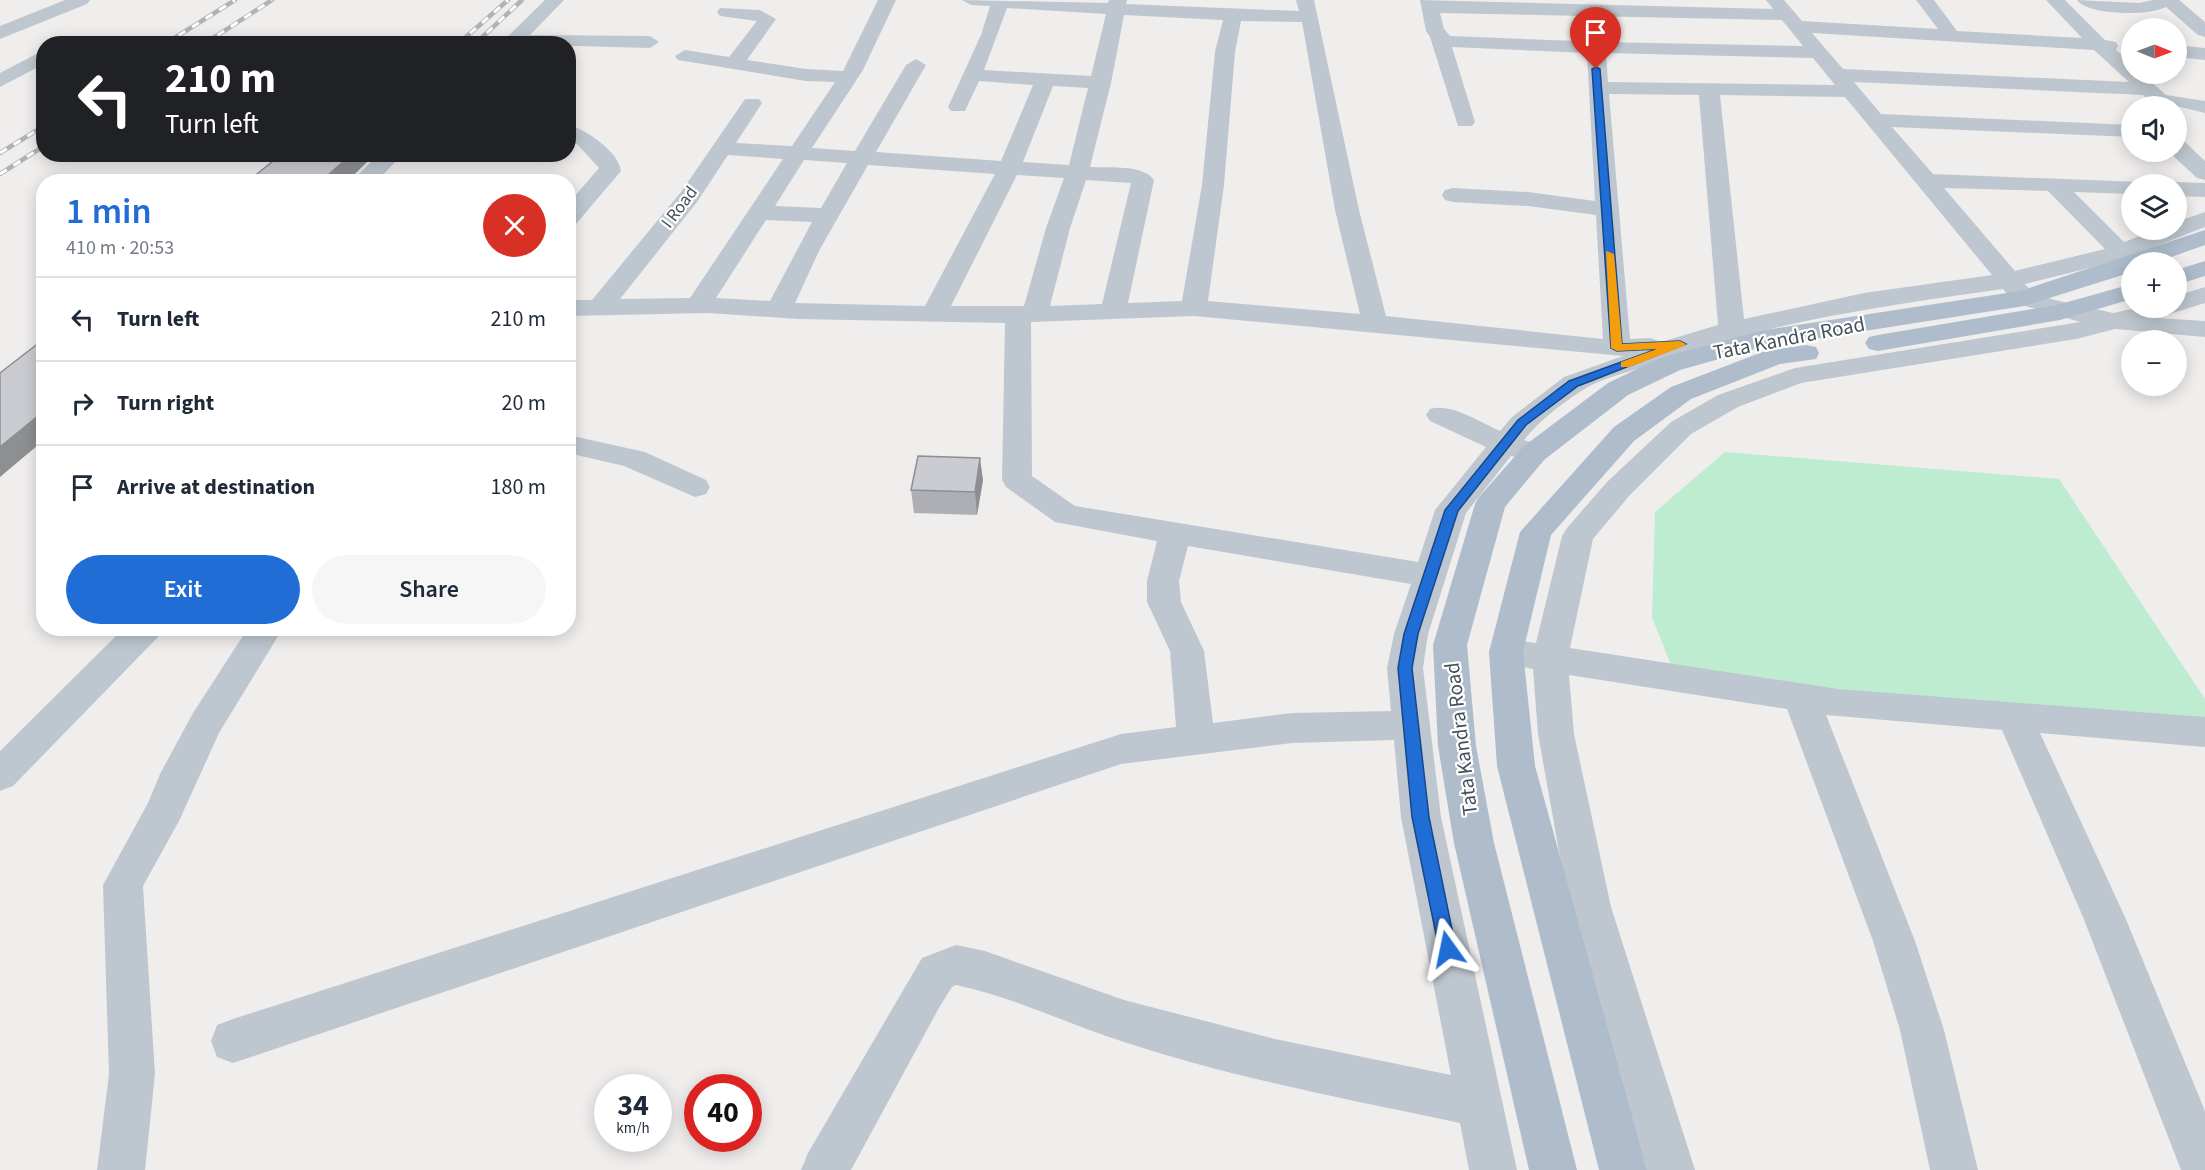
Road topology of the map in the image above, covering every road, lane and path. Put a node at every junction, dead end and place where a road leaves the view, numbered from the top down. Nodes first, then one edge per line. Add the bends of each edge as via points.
1 (81, 0) edge
2 (555, 0) edge
3 (887, 0) edge
4 (971, 0) edge
5 (1515, 0) edge
6 (1639, 0) edge
7 (1748, 0) edge
8 (1925, 0) edge
9 (2055, 0) edge
10 (2074, 0) edge
11 (2086, 0) edge
12 (2166, 0) edge
13 (996, 1) edge
14 (1430, 3) edge
15 (1117, 4) edge
16 (2125, 4) edge
17 (1172, 6) edge
18 (1307, 8) edge
19 (1537, 9) junction
20 (1784, 11) edge
21 (726, 12) dead end
22 (1678, 12) junction
23 (1233, 15) junction
24 (2140, 18) edge
25 (2205, 31) edge
26 (0, 33) edge
27 (517, 36) edge
28 (1952, 36) junction
29 (1439, 37) junction
30 (2121, 40) edge
31 (576, 42) edge
32 (650, 42) dead end
33 (2121, 43) edge
34 (2187, 43) edge
35 (2205, 44) edge
36 (2099, 45) junction
37 (1600, 48) junction
38 (1818, 52) junction
39 (2187, 52) edge
40 (2205, 54) edge
41 (686, 56) dead end
42 (36, 61) edge
43 (734, 64) junction
44 (916, 65) dead end
45 (972, 75) junction
46 (848, 77) junction
47 (1917, 79) junction
48 (0, 81) edge
49 (1045, 81) junction
50 (1101, 83) junction
51 (1844, 83) junction
52 (2033, 84) junction
53 (1597, 87) junction
54 (1708, 89) junction
55 (2134, 96) edge
56 (2156, 96) edge
57 (752, 103) dead end
58 (2187, 104) edge
59 (958, 107) dead end
60 (2205, 107) edge
61 (1876, 120) junction
62 (1465, 122) dead end
63 (1950, 123) junction
64 (2079, 129) junction
65 (2121, 131) edge
66 (576, 134) edge
67 (2187, 140) edge
68 (720, 148) junction
69 (798, 153) junction
70 (862, 157) junction
71 (383, 162) edge
72 (1008, 169) junction
73 (1077, 172) junction
74 (2205, 172) edge
75 (371, 174) edge
76 (1926, 181) junction
77 (2054, 185) junction
78 (2121, 187) edge
79 (2187, 189) edge
80 (2205, 190) edge
81 (1453, 195) dead end
82 (1605, 208) junction
83 (576, 210) edge
84 (759, 213) junction
85 (828, 215) junction
86 (2205, 219) edge
87 (2205, 237) edge
88 (2122, 252) edge
89 (2142, 252) edge
90 (2153, 252) edge
91 (2121, 261) edge
92 (2205, 268) edge
93 (2187, 274) edge
94 (2017, 289) junction
95 (2205, 295) edge
96 (2187, 301) edge
97 (698, 305) junction
98 (2121, 306) edge
99 (600, 307) junction
100 (576, 308) edge
101 (1194, 308) junction
102 (2121, 308) edge
103 (779, 310) junction
104 (1113, 311) junction
105 (2060, 312) junction
106 (934, 314) junction
107 (1027, 315) junction
108 (2167, 318) edge
109 (1375, 323) junction
110 (2205, 329) edge
111 (1746, 334) junction
112 (1680, 344) junction
113 (1617, 348) junction
114 (1440, 415) dead end
115 (576, 445) edge
116 (1519, 449) junction
117 (695, 487) dead end
118 (1175, 533) junction
119 (1429, 575) junction
120 (1411, 634) junction
121 (138, 636) edge
122 (261, 636) edge
123 (1450, 645) junction
124 (1506, 652) junction
125 (1550, 659) junction
126 (1801, 698) junction
127 (2014, 717) junction
128 (1413, 725) junction
129 (2205, 732) edge
130 (1196, 740) junction
131 (0, 775) edge
132 (233, 1041) dead end
133 (1479, 1104) junction
134 (2205, 1169) edge
135 (121, 1170) edge
136 (825, 1170) edge
137 (1493, 1170) edge
138 (1553, 1170) edge
139 (1623, 1170) edge
140 (1671, 1170) edge
141 (1954, 1170) edge

1 - 26 street
2 - 27 street
3 - 46 street
4 - 13 street
5 - 19 street
6 - 22 street
7 - 20 street
8 - 28 street
9 - 36 street
10 - 30 street
11 - 16 street
12 - 16 street via 2152,7
12 - 25 street
13 - 15 street
13 - 45 street via 990,35
14 - 19 street
14 - 29 street
15 - 17 street
15 - 50 street
16 - 24 street
17 - 23 street
18 - 23 street
18 - 109 street via 1347,210
19 - 22 street
20 - 22 street
20 - 28 street
20 - 38 street
21 - 43 street via 760,15 767,20
23 - 101 street
28 - 36 street
29 - 37 street via 1453,42
29 - 62 street
31 - 32 street
33 - 36 street
34 - 35 street
36 - 56 street
37 - 38 street
37 - 53 street via 1596,51
38 - 51 street
39 - 40 street
41 - 43 street
42 - 48 street
43 - 46 street
44 - 70 street
45 - 49 street
45 - 59 street
46 - 69 street
47 - 51 street
47 - 52 street
47 - 63 street
49 - 50 street
49 - 72 street
50 - 73 street
51 - 54 street
51 - 61 street
52 - 55 street
52 - 64 street
53 - 54 street
53 - 82 street
54 - 111 street
57 - 68 street, I Road
58 - 60 street
61 - 63 street
61 - 76 street
63 - 64 street
64 - 65 street
66 - 83 street via 610,167
67 - 74 street
68 - 69 street
68 - 99 street, I Road via 689,197
69 - 70 street
69 - 84 street
70 - 72 street
70 - 85 street
71 - 75 street
72 - 73 street
72 - 106 street
73 - 104 street via 1126,174 1143,180
73 - 107 street
76 - 77 street
76 - 94 street
77 - 78 street
77 - 88 street
79 - 80 street
81 - 82 street
82 - 113 street
84 - 85 street
84 - 97 street
85 - 103 street
86 - 89 street
87 - 90 main road, Tata Kandra Road
91 - 94 main road, Tata Kandra Road
92 - 93 main road
94 - 105 street
94 - 111 main road, Tata Kandra Road
95 - 96 street
97 - 99 street
97 - 103 street
98 - 105 main road, Tata Kandra Road
99 - 100 street
101 - 104 street
101 - 109 street
102 - 125 street via 2076,331 1795,376 1728,401 1681,428 1618,489 1578,536
103 - 106 street
104 - 107 street
105 - 124 main road, Tata Kandra Road via 1932,336 1775,357 1681,393 1624,434 1536,532
106 - 107 street
107 - 118 street via 1017,480 1066,515
108 - 110 street
109 - 113 street
111 - 112 street
111 - 116 main road, Tata Kandra Road via 1618,389
112 - 113 street
112 - 116 street via 1574,383 1522,423
114 - 116 street
115 - 117 street via 621,453 650,463
116 - 119 street via 1452,510
116 - 123 main road, Tata Kandra Road via 1490,504
118 - 119 street
118 - 130 street via 1163,581 1164,602 1187,651
119 - 120 street
120 - 123 street
120 - 128 street via 1405,668
121 - 131 street
122 - 135 street via 206,723 123,885 132,1074
123 - 138 main road, Tata Kandra Road via 1458,746 1474,843
124 - 125 street
124 - 139 main road, Tata Kandra Road via 1516,766
125 - 126 street
125 - 140 street via 1556,734 1590,907
126 - 127 street
126 - 141 street via 1894,941 1922,1030
127 - 129 street
127 - 134 street via 2104,917
128 - 130 street via 1292,728
128 - 133 street via 1420,817
130 - 132 street via 1121,749
133 - 136 street via 1275,1061 1124,1021 985,971 956,966 937,972 931,981
133 - 137 street

